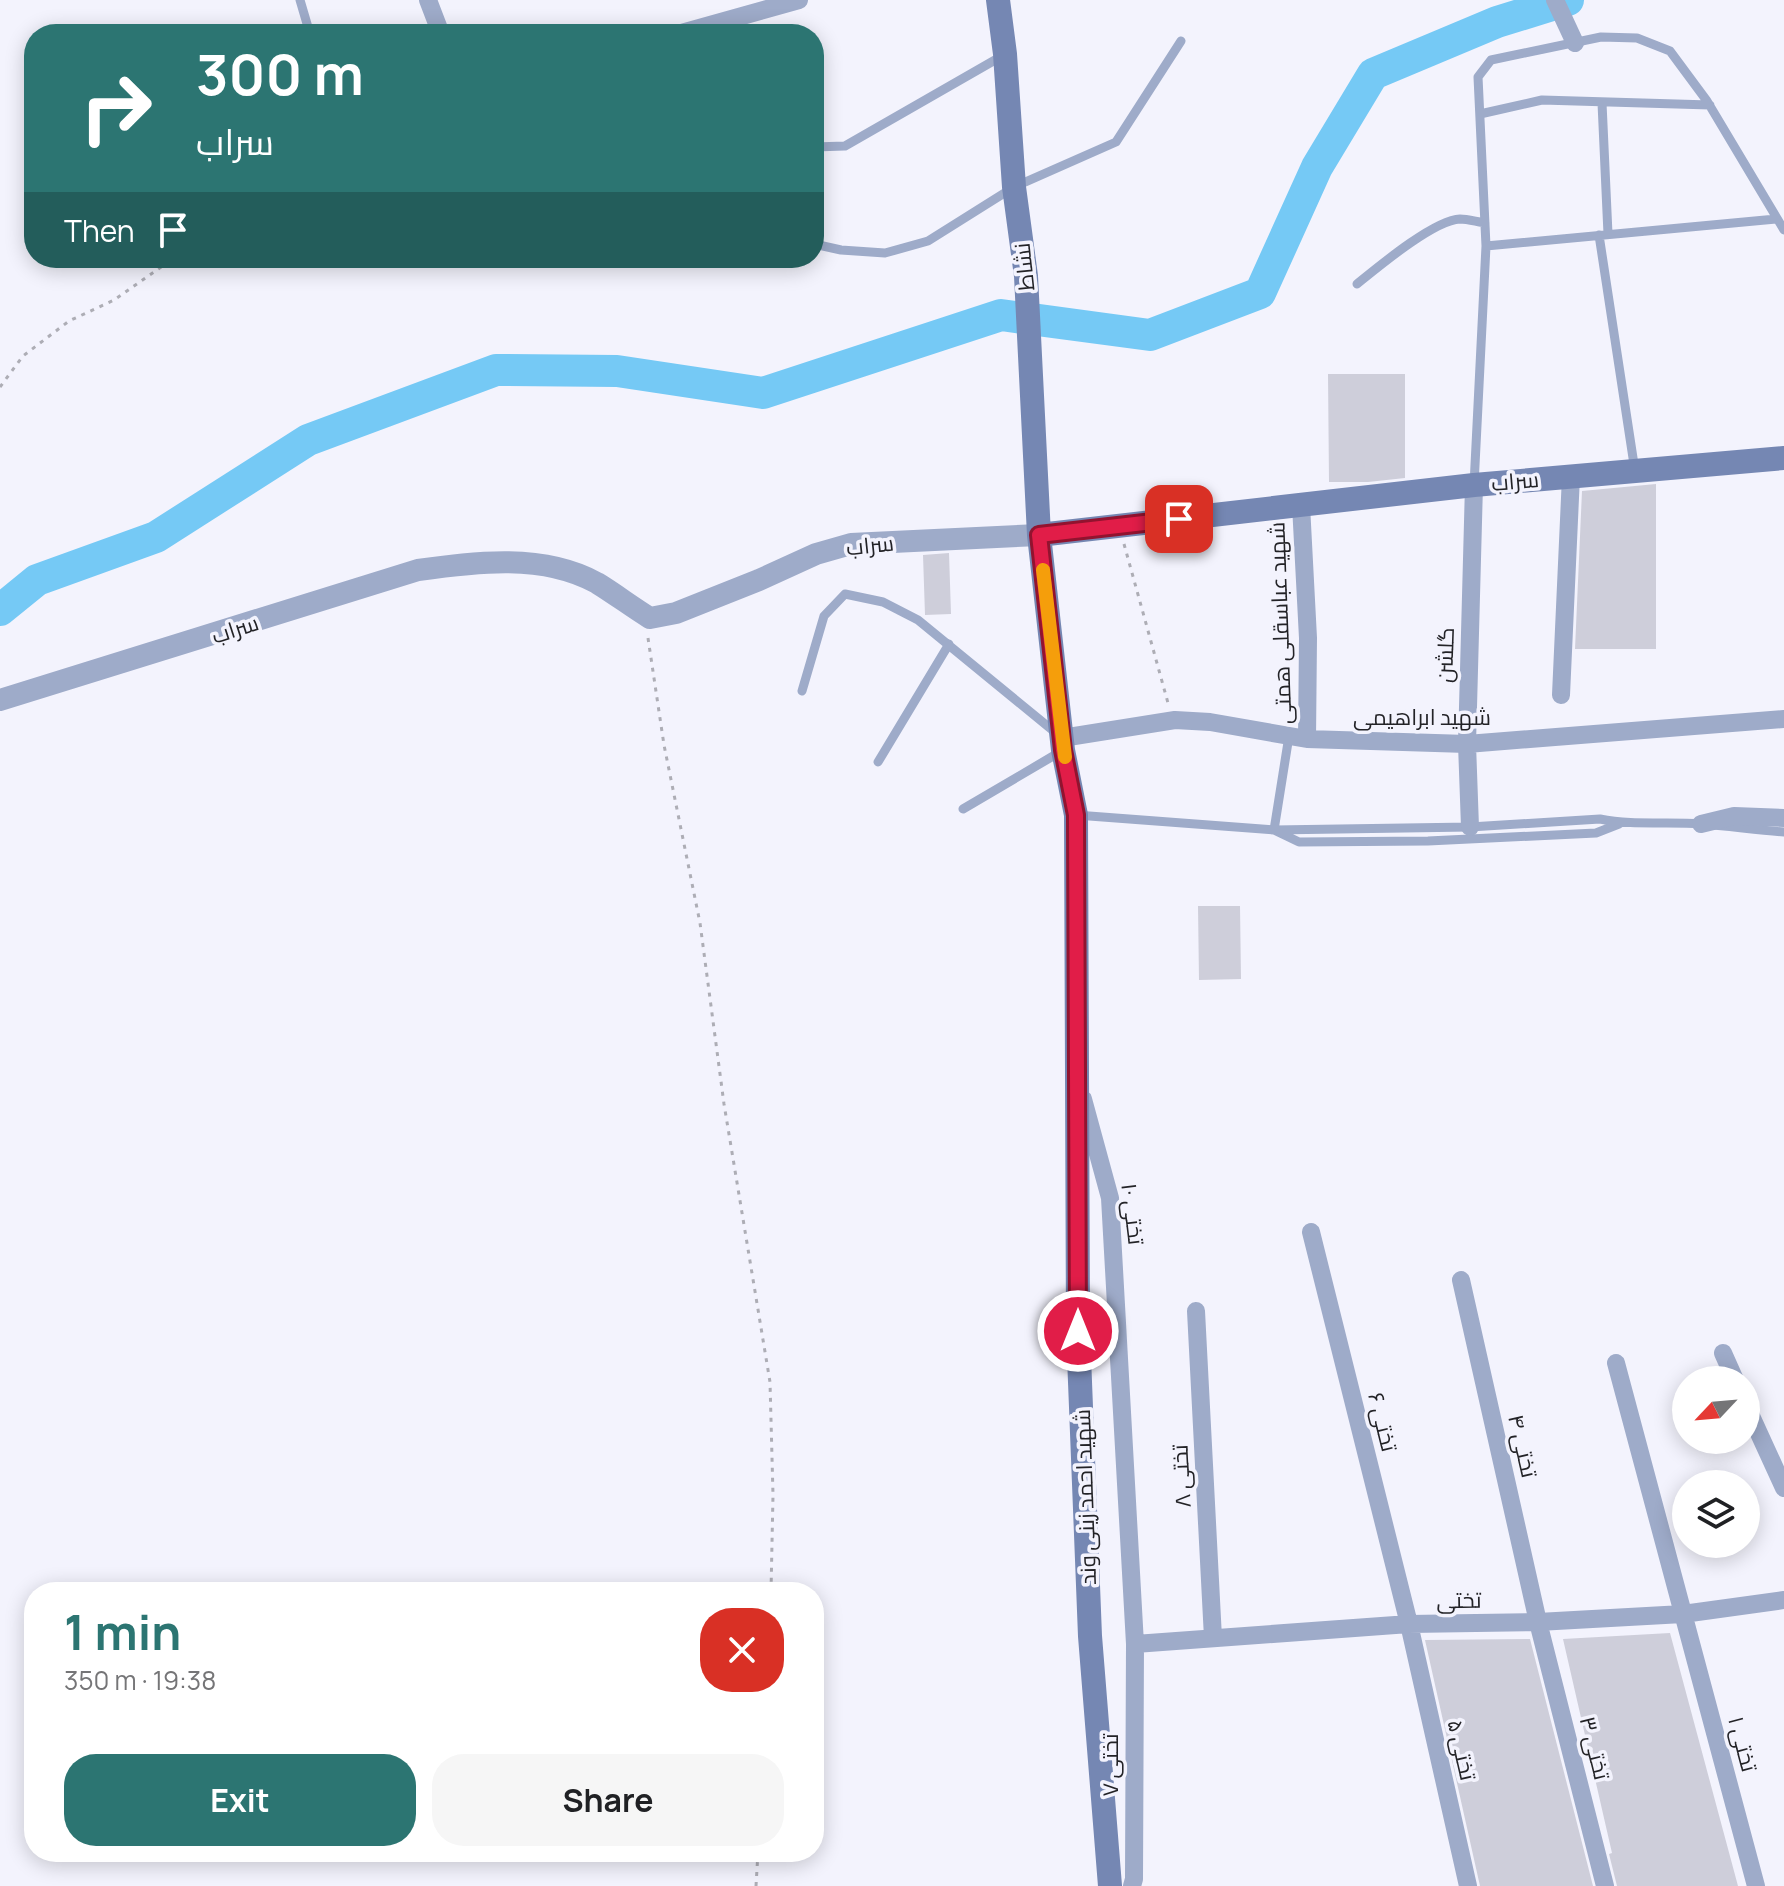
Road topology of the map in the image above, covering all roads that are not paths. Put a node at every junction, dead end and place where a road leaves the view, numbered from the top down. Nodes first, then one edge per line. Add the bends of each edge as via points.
1 (300, 0) edge
2 (428, 0) edge
3 (799, 0) edge
4 (998, 0) edge
5 (776, 3) edge
6 (1559, 8) edge
7 (307, 24) edge
8 (437, 24) edge
9 (710, 24) edge
10 (1181, 41) dead end
11 (1575, 43) junction
12 (1005, 54) junction
13 (1602, 103) junction
14 (1710, 105) junction
15 (1480, 114) junction
16 (824, 147) edge
17 (1014, 187) junction
18 (1776, 219) junction
19 (1485, 223) junction
20 (1784, 230) edge
21 (1603, 235) junction
22 (824, 246) edge
23 (1486, 246) junction
24 (1357, 284) dead end
25 (1784, 458) edge
26 (1635, 471) junction
27 (1571, 476) junction
28 (1474, 485) junction
29 (1301, 505) junction
30 (1039, 535) junction
31 (949, 644) junction
32 (802, 691) dead end
33 (1561, 695) dead end
34 (0, 700) edge
35 (1784, 719) edge
36 (1298, 738) junction
37 (1062, 744) junction
38 (1467, 744) junction
39 (878, 762) dead end
40 (963, 809) dead end
41 (1076, 815) junction
42 (1784, 818) edge
43 (1621, 824) junction
44 (1701, 824) junction
45 (1470, 827) junction
46 (1274, 830) junction
47 (1784, 832) edge
48 (1078, 1081) junction
49 (1311, 1232) dead end
50 (1461, 1280) dead end
51 (1196, 1311) dead end
52 (1723, 1353) dead end
53 (1616, 1363) dead end
54 (1729, 1366) edge
55 (1760, 1436) edge
56 (1784, 1488) edge
57 (1784, 1600) edge
58 (1683, 1614) junction
59 (1538, 1622) junction
60 (1409, 1624) junction
61 (1213, 1638) junction
62 (1135, 1644) junction
63 (1110, 1886) edge
64 (1132, 1886) edge
65 (1468, 1886) edge
66 (1605, 1886) edge
67 (1756, 1886) edge

1 - 7 lane
2 - 8 street
3 - 5 street
4 - 12 main road, نشاط
5 - 9 street
6 - 11 street
10 - 17 lane via 1116,142
11 - 14 lane via 1637,38 1670,51
11 - 15 lane via 1491,60 1478,77
12 - 16 lane via 845,146
12 - 17 main road, نشاط
13 - 14 lane
13 - 15 lane via 1542,100
13 - 21 lane
14 - 18 lane
15 - 19 lane
17 - 22 lane via 928,241 885,253
17 - 30 main road, نشاط via 1026,276
18 - 20 lane
18 - 21 lane
19 - 23 lane
19 - 24 lane via 1458,219 1435,229
21 - 23 lane
21 - 26 lane
23 - 28 lane
25 - 26 main road, سراب
26 - 27 main road, سراب
27 - 28 main road, سراب
27 - 33 street
28 - 29 main road, سراب
28 - 38 street, گلشن
29 - 30 main road, سراب
29 - 36 street, شهید عباسقلی همتی via 1308,638
30 - 34 street, سراب via 851,544 676,613 650,618 595,582 550,567 485,561 418,570
30 - 37 main road, شهید احمد زینی وند
31 - 32 lane via 883,602 845,594 824,616
31 - 37 lane
31 - 39 lane
35 - 38 street, شهید ابراهیمی
36 - 37 street, شهید ابراهیمی via 1210,722 1171,721
36 - 38 street, شهید ابراهیمی
36 - 46 lane
37 - 40 lane
37 - 41 main road, شهید احمد زینی وند
38 - 45 street, گلشن
41 - 46 lane
41 - 48 main road, شهید احمد زینی وند
42 - 44 street via 1734,816
43 - 44 lane
43 - 45 lane via 1600,819
43 - 46 lane via 1596,833 1428,841 1299,842
44 - 47 lane
45 - 46 lane
48 - 62 street, تختی ۱۰ via 1110,1198
48 - 63 main road, شهید احمد زینی وند via 1078,1331 1090,1636
49 - 60 street, تختی ۶
50 - 59 street, تختی ۴
51 - 61 street, تختی ۸
52 - 54 street
53 - 58 street, تختی ۱
55 - 56 street
57 - 58 street, تختی
58 - 59 street, تختی
58 - 67 street, تختی ۱
59 - 60 street, تختی
59 - 66 street, تختی ۳
60 - 61 street, تختی
60 - 65 street, تختی ۵
61 - 62 street, تختی
62 - 64 street, تختی ۷

